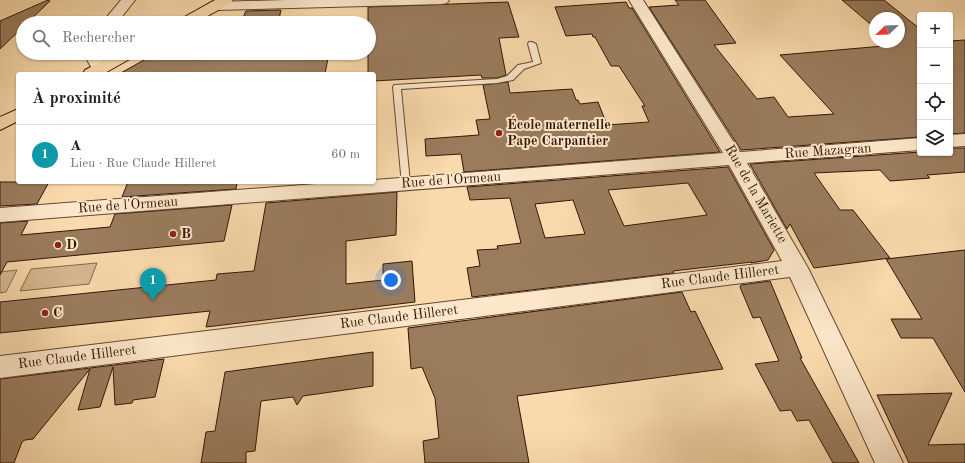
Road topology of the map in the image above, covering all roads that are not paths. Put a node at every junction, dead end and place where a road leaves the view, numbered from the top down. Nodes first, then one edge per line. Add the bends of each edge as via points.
1 (128, 0) edge
2 (442, 0) edge
3 (636, 0) edge
4 (221, 3) edge
5 (115, 16) edge
6 (197, 16) edge
7 (532, 44) dead end
8 (93, 60) edge
9 (117, 60) edge
10 (96, 72) edge
11 (16, 115) edge
12 (0, 124) edge
13 (965, 140) edge
14 (953, 142) edge
15 (917, 144) edge
16 (735, 158) junction
17 (405, 183) junction
18 (0, 215) edge
19 (797, 268) junction
20 (0, 367) edge
21 (889, 463) edge

1 - 5 street
2 - 4 street
3 - 16 street, Rue de la Mariette
4 - 6 main road
7 - 17 lane via 537,63 521,67 510,78 498,81 396,87
8 - 10 street
9 - 10 main road
11 - 12 main road
13 - 14 street
15 - 16 street, Rue Mazagran
16 - 17 street, Rue de l'Ormeau
16 - 19 street, Rue de la Mariette
17 - 18 street, Rue de l'Ormeau
19 - 20 street, Rue Claude Hilleret
19 - 21 street, Rue de la Mariette

